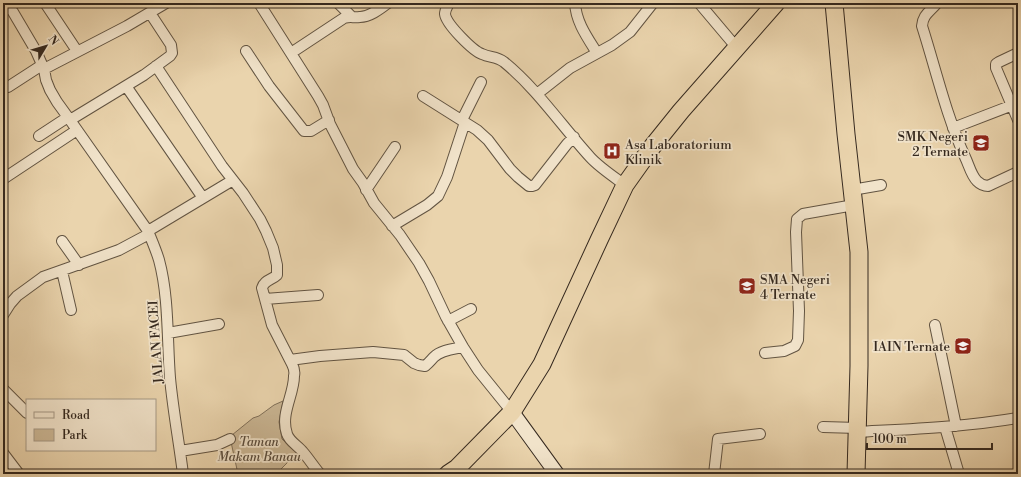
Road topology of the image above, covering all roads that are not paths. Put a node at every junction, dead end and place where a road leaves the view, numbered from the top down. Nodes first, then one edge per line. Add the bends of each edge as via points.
1 (6, 3) edge
2 (45, 3) edge
3 (166, 3) edge
4 (259, 3) edge
5 (338, 3) edge
6 (388, 3) edge
7 (449, 3) edge
8 (575, 3) edge
9 (653, 3) edge
10 (699, 3) edge
11 (776, 3) edge
12 (834, 3) edge
13 (937, 3) edge
14 (150, 13) junction
15 (351, 16) junction
16 (737, 48) junction
17 (246, 51) dead end
18 (77, 52) junction
19 (291, 53) junction
20 (597, 53) junction
21 (1018, 53) edge
22 (156, 66) junction
23 (43, 67) junction
24 (481, 82) dead end
25 (126, 86) junction
26 (8, 87) dead end
27 (537, 94) junction
28 (423, 96) dead end
29 (1015, 104) edge
30 (69, 118) junction
31 (329, 120) junction
32 (1018, 120) edge
33 (463, 121) junction
34 (953, 128) junction
35 (77, 130) junction
36 (39, 136) dead end
37 (574, 137) junction
38 (395, 147) dead end
39 (1018, 172) edge
40 (3, 179) edge
41 (233, 180) junction
42 (881, 185) dead end
43 (625, 186) junction
44 (366, 190) junction
45 (203, 198) junction
46 (853, 198) junction
47 (392, 226) junction
48 (148, 233) junction
49 (62, 241) dead end
50 (79, 265) junction
51 (62, 271) junction
52 (318, 295) dead end
53 (3, 296) edge
54 (265, 300) junction
55 (10, 304) junction
56 (471, 309) dead end
57 (71, 310) dead end
58 (3, 315) edge
59 (448, 321) junction
60 (219, 324) dead end
61 (935, 325) dead end
62 (168, 333) junction
63 (463, 348) junction
64 (765, 353) dead end
65 (290, 360) junction
66 (3, 389) edge
67 (26, 412) edge
68 (512, 412) junction
69 (1018, 418) edge
70 (951, 426) junction
71 (823, 427) dead end
72 (858, 430) junction
73 (760, 434) dead end
74 (230, 439) dead end
75 (180, 452) junction
76 (3, 453) edge
77 (19, 474) edge
78 (183, 474) edge
79 (320, 474) edge
80 (448, 474) edge
81 (557, 474) edge
82 (714, 474) edge
83 (856, 474) edge
84 (959, 474) edge

1 - 23 street, JALAN FACEI
2 - 18 street
3 - 14 street
4 - 19 street
5 - 15 street
6 - 15 street via 370,15
7 - 27 street via 446,18 467,43 481,54 503,61
8 - 20 street via 579,24
9 - 20 street via 630,32
10 - 16 street
11 - 16 highway
12 - 46 highway
13 - 34 street via 926,13 922,26
14 - 18 street
14 - 22 street via 172,49 170,56
15 - 19 street
16 - 43 highway via 681,111
17 - 31 street via 304,131 311,131
18 - 23 street
19 - 31 street via 323,105
20 - 27 street via 570,68
21 - 29 street via 996,64
22 - 25 street
22 - 41 street
23 - 26 street
23 - 30 street, JALAN FACEI via 50,90
24 - 33 street
25 - 30 street
25 - 45 street
27 - 37 street
28 - 33 street
29 - 32 street
29 - 34 street
30 - 35 street, JALAN FACEI
30 - 36 street
31 - 44 street
33 - 37 street via 483,134 510,169 529,186 534,184
33 - 47 street via 447,177 438,196
34 - 39 street via 978,182 988,186
35 - 40 street
35 - 48 street, JALAN FACEI
37 - 43 street via 591,158
38 - 44 street
41 - 45 street
41 - 54 street via 260,219 273,248 277,275 263,284
42 - 46 street
43 - 68 highway via 542,364
44 - 47 street
45 - 48 street
46 - 64 street via 803,214 797,219 798,340 795,346 784,351
46 - 72 highway via 859,252
47 - 59 street via 419,263
48 - 50 street via 119,250
48 - 62 street, JALAN FACEI via 159,259
49 - 50 street
50 - 51 street
51 - 55 street via 43,277
51 - 57 street
52 - 54 street
53 - 55 street
54 - 65 street via 272,325
55 - 58 street
56 - 59 street
59 - 63 street
60 - 62 street
61 - 70 street
62 - 75 street, JALAN FACEI via 170,378
63 - 65 street via 434,356 425,366 414,363 404,355 373,352
63 - 68 street
65 - 79 street via 294,377 286,411 287,435
66 - 67 street
68 - 80 highway
68 - 81 main road
69 - 70 street
70 - 72 street
70 - 84 street
71 - 72 street
72 - 83 highway
73 - 82 street via 718,438
74 - 75 street
75 - 78 street, JALAN FACEI
76 - 77 street

